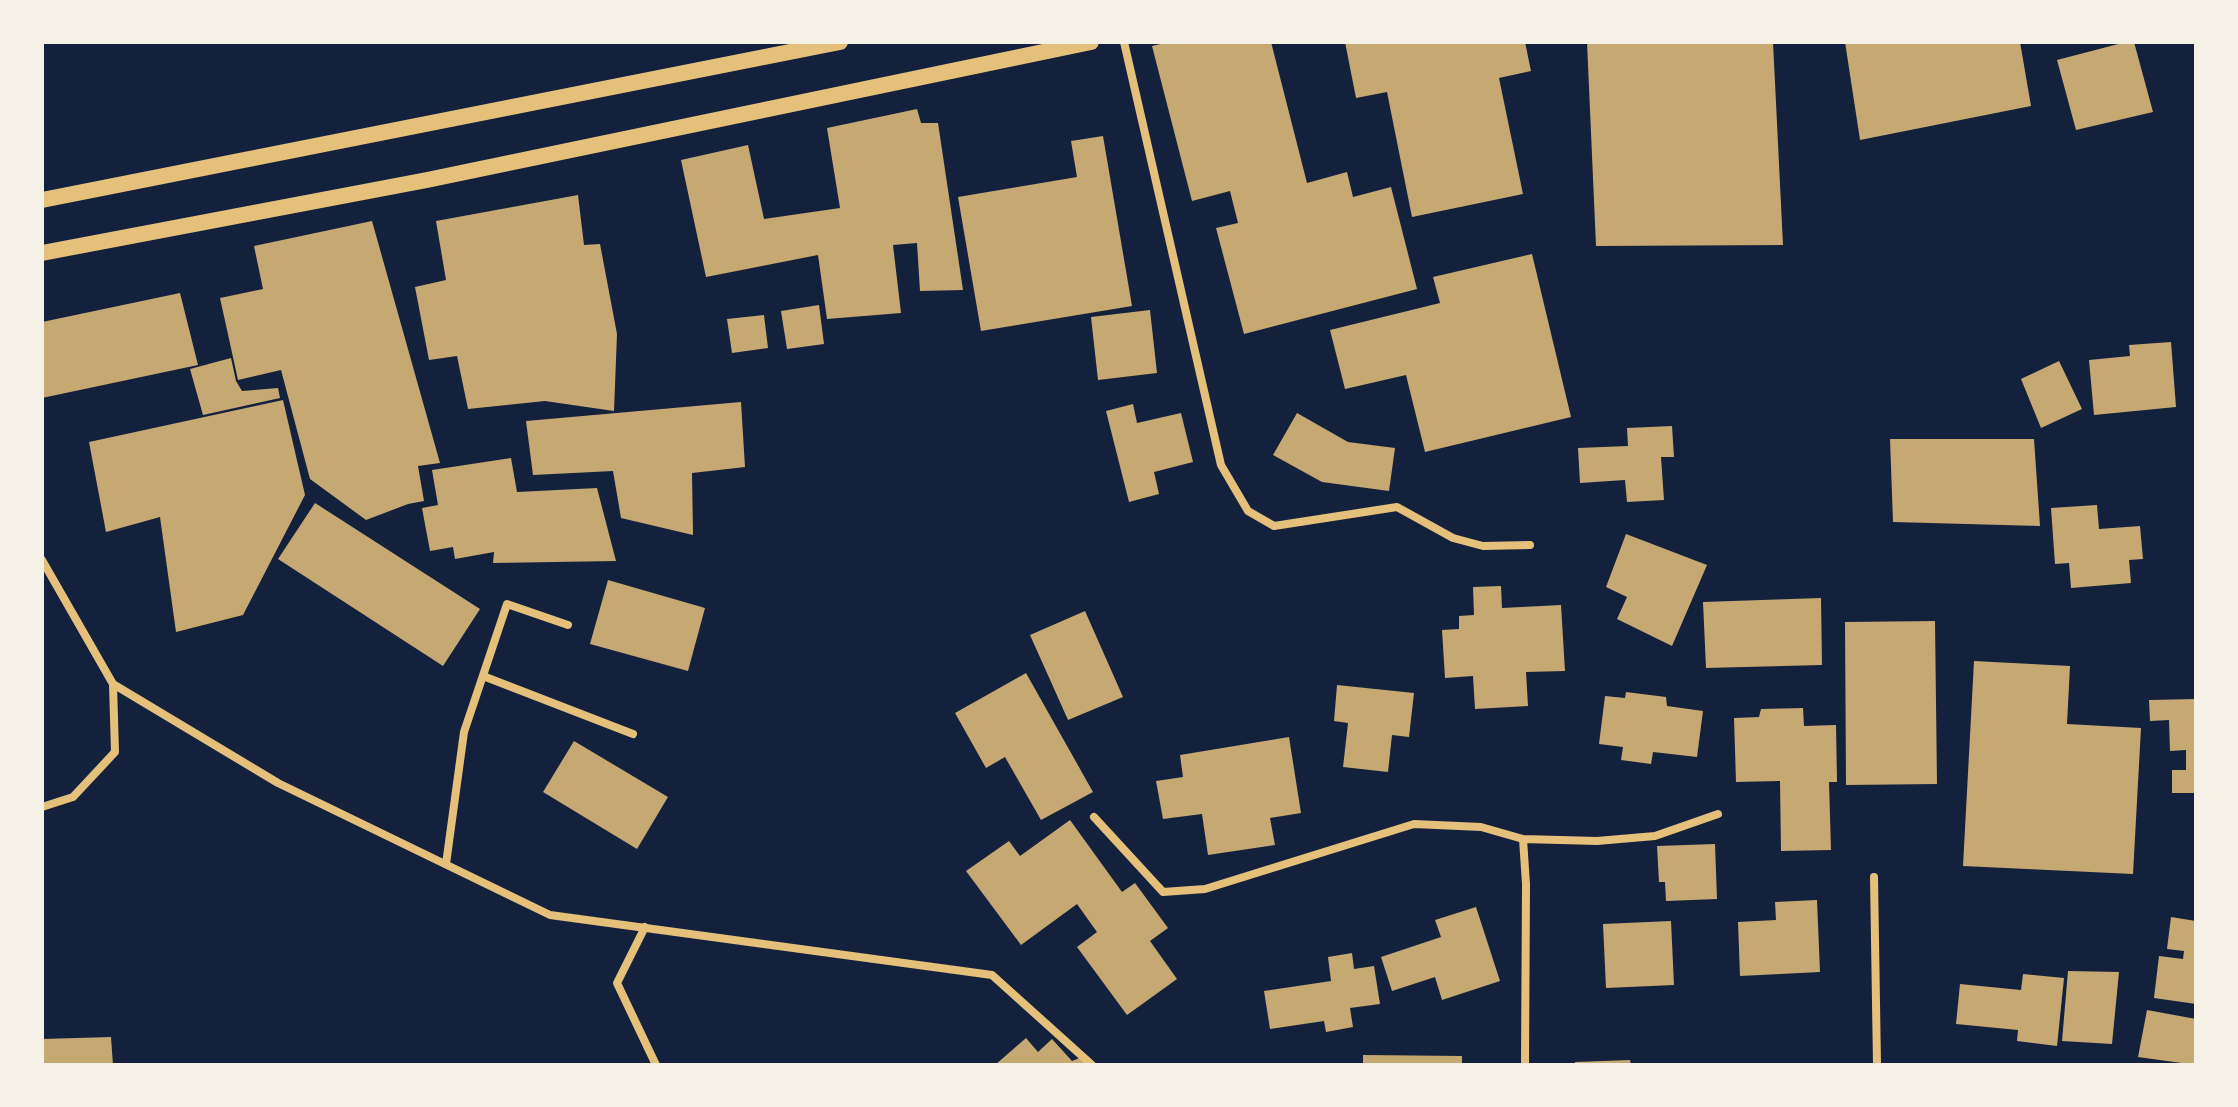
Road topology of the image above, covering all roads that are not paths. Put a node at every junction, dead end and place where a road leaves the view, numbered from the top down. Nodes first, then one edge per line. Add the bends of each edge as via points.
1 (840, 42) edge
2 (1091, 42) edge
3 (1124, 42) edge
4 (42, 200) edge
5 (42, 253) edge
6 (1530, 545) dead end
7 (42, 560) edge
8 (568, 625) dead end
9 (483, 676) junction
10 (113, 684) junction
11 (633, 734) dead end
12 (42, 807) edge
13 (1718, 814) dead end
14 (1094, 817) dead end
15 (1523, 839) junction
16 (446, 864) junction
17 (1874, 877) dead end
18 (645, 927) junction
19 (656, 1065) edge
20 (1092, 1065) edge
21 (1525, 1065) edge
22 (1877, 1065) edge

1 - 4 main road
2 - 5 main road via 427,180
3 - 6 street via 1221,465 1248,511 1274,526 1397,507 1453,538 1483,546
7 - 10 street
8 - 9 street via 507,604
9 - 11 street
9 - 16 street via 464,732
10 - 12 street via 115,752 73,797
10 - 16 street via 278,783
13 - 15 street via 1655,836
14 - 15 street via 1163,892 1205,889 1414,824 1481,827
15 - 21 street
16 - 18 street via 550,915
17 - 22 street
18 - 19 street via 617,983
18 - 20 street via 992,975

